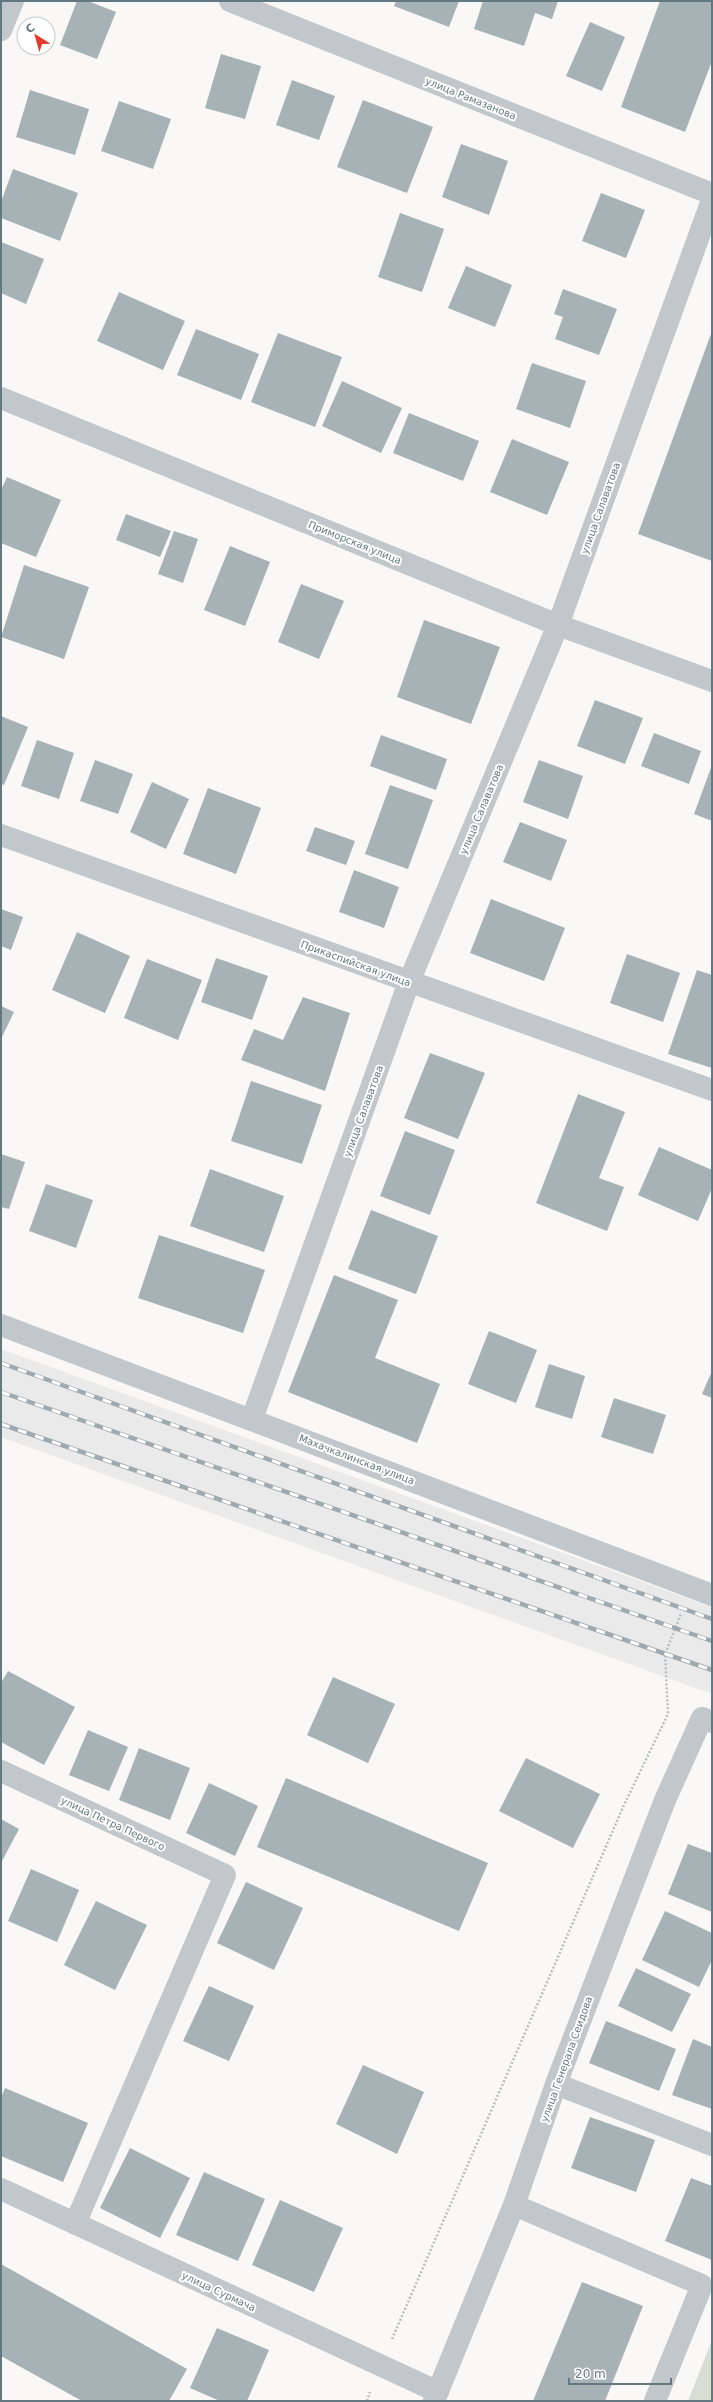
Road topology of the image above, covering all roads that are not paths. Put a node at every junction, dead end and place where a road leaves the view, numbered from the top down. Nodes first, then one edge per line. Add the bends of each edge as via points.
1 (13, 1) edge
2 (230, 1) edge
3 (1, 30) edge
4 (712, 194) edge
5 (712, 200) edge
6 (1, 398) edge
7 (558, 625) junction
8 (712, 681) edge
9 (1, 835) edge
10 (409, 982) junction
11 (712, 1090) edge
12 (1, 1325) edge
13 (252, 1419) junction
14 (712, 1595) edge
15 (707, 1720) edge
16 (1, 1771) edge
17 (556, 2084) junction
18 (712, 2145) edge
19 (1, 2189) edge
20 (514, 2205) junction
21 (74, 2224) junction
22 (707, 2287) edge
23 (436, 2396) edge
24 (655, 2401) edge

1 - 3 street
2 - 4 street, улица Рамазанова
5 - 7 street, улица Салаватова
6 - 7 street, Приморская улица
7 - 8 street, Приморская улица
7 - 10 street, улица Салаватова
9 - 10 street, Прикаспийская улица
10 - 11 street, Прикаспийская улица
10 - 13 street, улица Салаватова
12 - 13 street, Махачкалинская улица
13 - 14 street, Махачкалинская улица
15 - 17 street, улица Генерала Сеидова via 665,1800
16 - 21 street, улица Петра Первого via 225,1875
17 - 18 street
17 - 20 street, улица Генерала Сеидова
19 - 21 street, улица Сурмача
20 - 22 street
20 - 23 street, улица Генерала Сеидова
21 - 23 street, улица Сурмача via 380,2365
22 - 24 street

